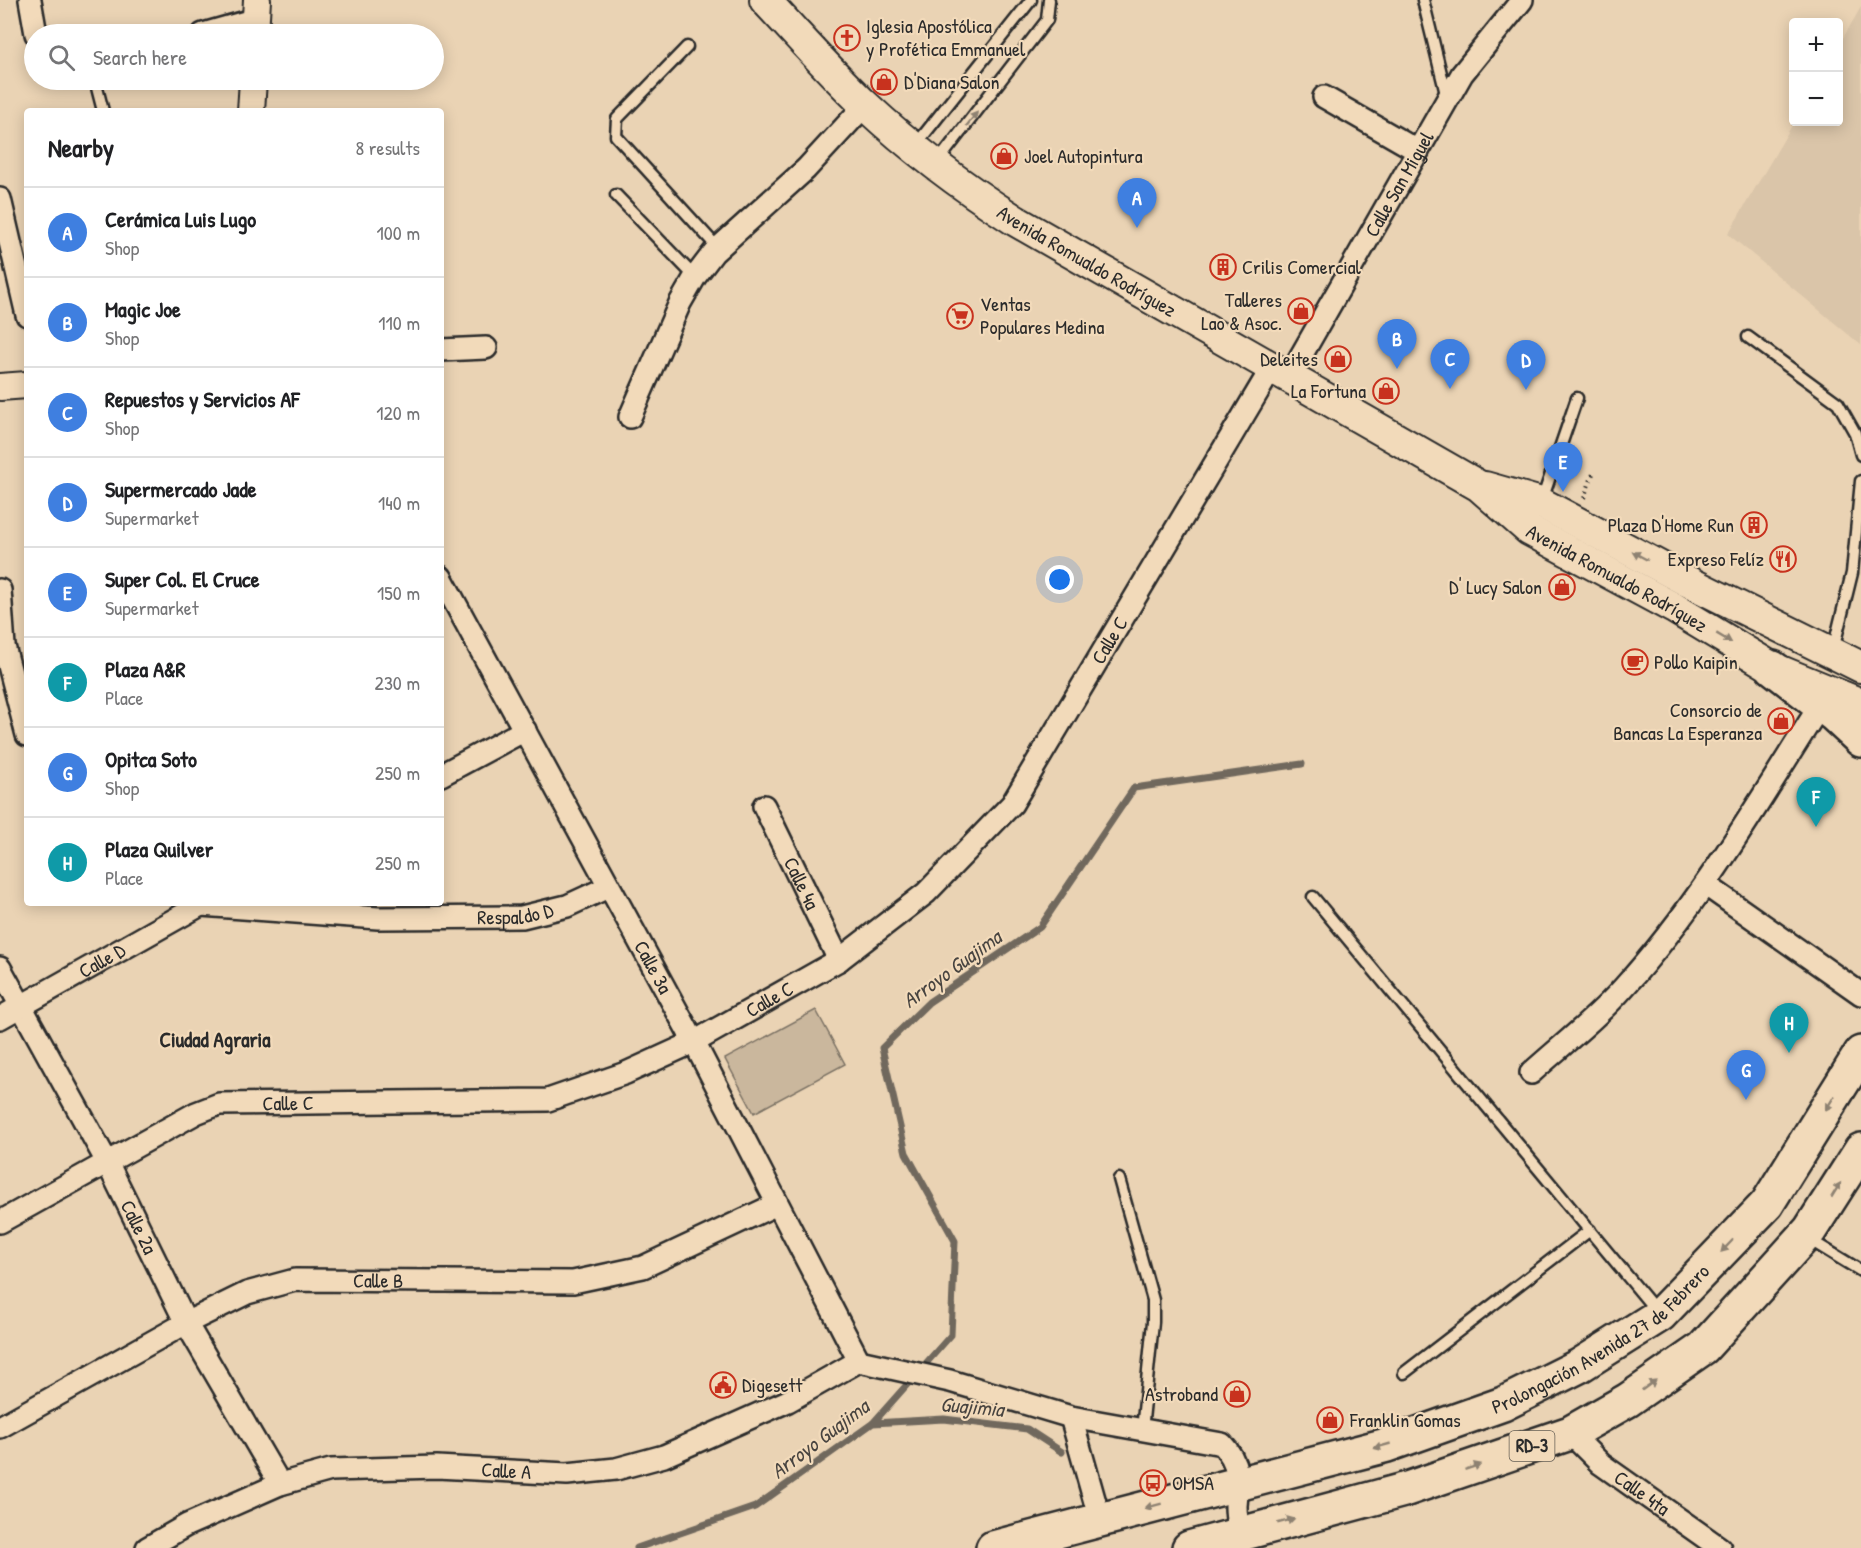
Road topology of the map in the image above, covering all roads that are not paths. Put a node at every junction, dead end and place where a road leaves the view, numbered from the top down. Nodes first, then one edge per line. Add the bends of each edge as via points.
1 (30, 0) edge
2 (765, 0) edge
3 (1030, 0) edge
4 (1049, 0) edge
5 (1423, 0) edge
6 (1522, 0) edge
7 (256, 18) edge
8 (34, 24) edge
9 (236, 24) edge
10 (687, 47) dead end
11 (98, 90) edge
12 (252, 90) edge
13 (1324, 97) dead end
14 (1447, 99) junction
15 (865, 105) junction
16 (102, 108) edge
17 (251, 108) edge
18 (1418, 151) junction
19 (925, 156) junction
20 (616, 195) dead end
21 (0, 199) edge
22 (718, 248) junction
23 (695, 277) junction
24 (24, 302) edge
25 (1748, 337) dead end
26 (486, 348) dead end
27 (444, 350) edge
28 (1281, 371) junction
29 (24, 385) edge
30 (0, 387) edge
31 (1577, 398) dead end
32 (630, 417) dead end
33 (1861, 455) edge
34 (1861, 481) edge
35 (1479, 486) junction
36 (1541, 503) junction
37 (444, 582) edge
38 (0, 591) edge
39 (1832, 653) junction
40 (1861, 667) edge
41 (1773, 668) junction
42 (1821, 704) junction
43 (1861, 704) edge
44 (24, 723) edge
45 (525, 730) junction
46 (1861, 740) edge
47 (444, 773) edge
48 (764, 806) dead end
49 (1706, 885) junction
50 (608, 887) junction
51 (1313, 897) dead end
52 (199, 906) edge
53 (228, 906) edge
54 (839, 960) junction
55 (0, 968) edge
56 (1861, 994) edge
57 (21, 1006) junction
58 (0, 1018) edge
59 (694, 1042) junction
60 (1861, 1053) edge
61 (1531, 1073) dead end
62 (1861, 1150) edge
63 (107, 1162) junction
64 (1119, 1179) dead end
65 (777, 1204) junction
66 (0, 1222) edge
67 (1590, 1230) junction
68 (1804, 1237) junction
69 (1861, 1271) edge
70 (1660, 1315) junction
71 (186, 1323) junction
72 (859, 1361) junction
73 (1404, 1373) dead end
74 (1071, 1417) junction
75 (0, 1427) edge
76 (1142, 1430) junction
77 (1570, 1433) junction
78 (279, 1484) junction
79 (1239, 1484) junction
80 (1100, 1520) junction
81 (1241, 1541) edge
82 (1715, 1547) edge
83 (147, 1548) edge
84 (993, 1548) edge
85 (1189, 1548) edge

1 - 8 street
2 - 15 main road, Avenida Romualdo Rodríguez
3 - 19 lane
19 -> 4 lane via 1047,20
5 - 14 lane
6 - 14 street, Calle San Miguel via 1462,74
7 - 9 street
10 - 22 lane via 617,119 616,136
11 - 16 lane
12 - 17 street
13 - 18 street
14 - 18 street, Calle San Miguel
15 - 19 main road, Avenida Romualdo Rodríguez
15 - 22 street via 806,169
18 - 28 street, Calle San Miguel
19 - 28 main road, Avenida Romualdo Rodríguez via 1016,221
20 - 23 lane
21 - 24 street
22 - 23 street
23 - 32 street
25 - 33 lane via 1838,403 1855,433
26 - 27 street
28 - 35 main road, Avenida Romualdo Rodríguez
28 - 54 street, Calle C via 1012,804 926,893
29 - 30 street
31 - 36 lane
34 - 39 lane via 1852,573
35 - 36 main road, Avenida Romualdo Rodríguez
35 -> 41 main road, Avenida Romualdo Rodríguez via 1529,530 1674,608
39 -> 36 main road, Avenida Romualdo Rodríguez
37 - 45 street, Calle 3a
38 - 44 street via 4,646
39 - 40 main road, Avenida Romualdo Rodríguez
41 - 42 main road
41 - 43 main road, Avenida Romualdo Rodríguez
42 - 46 main road
42 - 49 street
45 - 47 street
45 - 50 street, Calle 3a
48 - 54 street, Calle 4a
49 - 56 street
49 - 61 street via 1624,988
50 - 53 street, Respaldo D via 567,906 522,917 378,918
50 - 59 street, Calle 3a
51 - 67 lane
52 - 57 street, Calle D
54 - 59 street, Calle C
55 - 57 street, Calle 2a
57 - 58 street, Calle D
57 - 63 street, Calle 2a
59 - 63 street, Calle C via 626,1073 548,1100 219,1104
59 - 65 street, Calle 3a
60 -> 70 main road, Prolongación Avenida 27 de Febrero / RD-3 via 1767,1204
68 -> 62 main road, RD-3
63 - 66 street, Calle C
63 - 71 street, Calle 2a
64 - 76 lane via 1153,1300
65 - 71 street, Calle B via 643,1267 573,1282 295,1280 247,1293
65 - 72 street, Calle 3a
67 - 70 lane
67 - 73 lane
68 - 69 lane
77 -> 68 main road, RD-3 via 1628,1400 1703,1348
70 -> 79 main road, Prolongación Avenida 27 de Febrero / RD-3 via 1579,1366 1503,1404 1387,1445
71 - 75 street, Calle B
71 - 78 street, Calle 2a
72 - 74 street
72 - 78 street, Calle A via 788,1401 675,1452 616,1469 567,1474 437,1467 331,1470
74 - 76 street
74 - 80 street
76 - 79 street via 1222,1444 1233,1460
81 -> 77 main road, RD-3
77 - 82 street, Calle 4ta via 1601,1464
78 - 83 street, Calle A via 187,1525
79 -> 80 main road, Prolongación Avenida 27 de Febrero / RD-3
79 - 81 street via 1236,1508
80 - 84 main road, Prolongación Avenida 27 de Febrero / RD-3
81 - 85 main road, RD-3

